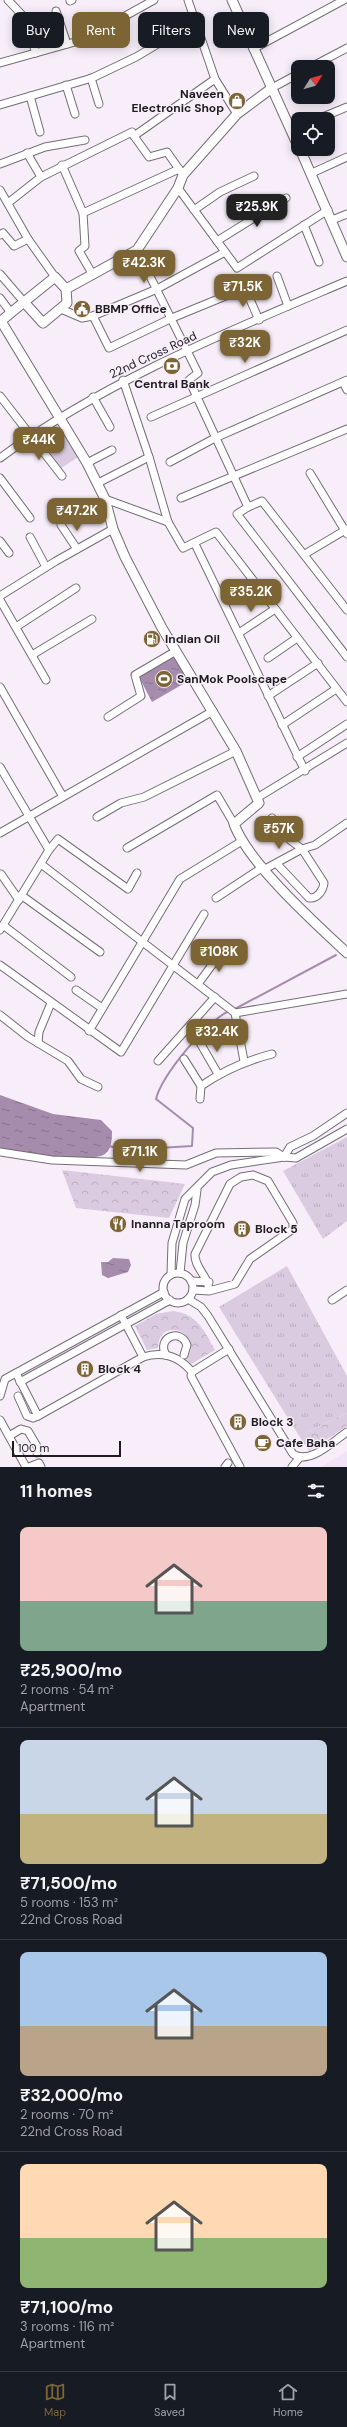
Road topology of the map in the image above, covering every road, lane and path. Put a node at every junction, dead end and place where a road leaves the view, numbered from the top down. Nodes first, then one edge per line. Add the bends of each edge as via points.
1 (8, 0) edge
2 (188, 0) edge
3 (232, 0) edge
4 (344, 0) edge
5 (151, 1) edge
6 (56, 11) dead end
7 (192, 12) edge
8 (67, 44) junction
9 (151, 48) edge
10 (204, 48) edge
11 (347, 48) edge
12 (253, 49) junction
13 (36, 53) junction
14 (324, 60) edge
15 (0, 62) edge
16 (91, 78) junction
17 (291, 78) edge
18 (215, 79) junction
19 (66, 85) junction
20 (272, 88) junction
21 (30, 96) junction
22 (99, 104) dead end
23 (0, 105) edge
24 (347, 106) edge
25 (334, 112) edge
26 (76, 114) dead end
27 (237, 114) junction
28 (291, 123) edge
29 (40, 132) dead end
30 (134, 136) junction
31 (85, 140) dead end
32 (27, 153) junction
33 (304, 156) edge
34 (347, 157) edge
35 (0, 164) edge
36 (62, 165) junction
37 (181, 172) junction
38 (312, 173) junction
39 (254, 176) dead end
40 (41, 177) junction
41 (178, 188) junction
42 (0, 190) edge
43 (286, 198) dead end
44 (8, 203) junction
45 (194, 210) junction
46 (328, 210) junction
47 (83, 213) junction
48 (347, 214) edge
49 (332, 220) junction
50 (304, 225) junction
51 (0, 235) edge
52 (28, 239) junction
53 (217, 242) junction
54 (137, 250) junction
55 (225, 252) junction
56 (347, 256) edge
57 (319, 262) dead end
58 (0, 274) edge
59 (93, 275) junction
60 (277, 276) dead end
61 (55, 277) junction
62 (347, 281) edge
63 (66, 289) junction
64 (157, 289) junction
65 (0, 298) edge
66 (24, 302) junction
67 (288, 306) junction
68 (61, 310) junction
69 (11, 313) junction
70 (93, 316) junction
71 (172, 318) junction
72 (259, 320) junction
73 (1, 322) edge
74 (347, 330) edge
75 (188, 351) junction
76 (123, 380) junction
77 (345, 381) edge
78 (347, 390) edge
79 (0, 396) edge
80 (196, 396) junction
81 (93, 397) junction
82 (60, 416) junction
83 (151, 417) dead end
84 (110, 428) dead end
85 (347, 429) edge
86 (31, 435) junction
87 (214, 438) junction
88 (112, 450) dead end
89 (149, 457) junction
90 (0, 458) edge
91 (170, 462) dead end
92 (87, 463) junction
93 (310, 473) dead end
94 (233, 475) junction
95 (62, 476) dead end
96 (0, 478) edge
97 (98, 483) junction
98 (105, 498) junction
99 (181, 498) dead end
100 (248, 507) junction
101 (30, 518) dead end
102 (168, 522) junction
103 (61, 525) dead end
104 (113, 529) junction
105 (346, 531) edge
106 (30, 537) dead end
107 (0, 541) edge
108 (195, 544) junction
109 (77, 549) junction
110 (9, 554) dead end
111 (306, 554) junction
112 (46, 567) junction
113 (76, 588) dead end
114 (0, 596) edge
115 (0, 600) edge
116 (275, 609) junction
117 (347, 610) edge
118 (92, 619) dead end
119 (16, 628) junction
120 (239, 633) junction
121 (297, 638) junction
122 (176, 651) junction
123 (32, 655) junction
124 (347, 657) edge
125 (268, 658) dead end
126 (318, 663) junction
127 (46, 680) dead end
128 (0, 687) edge
129 (336, 689) junction
130 (268, 696) junction
131 (347, 702) edge
132 (212, 711) junction
133 (108, 717) dead end
134 (347, 724) edge
135 (282, 725) junction
136 (347, 743) edge
137 (236, 751) junction
138 (297, 757) junction
139 (0, 767) edge
140 (305, 771) junction
141 (62, 795) junction
142 (257, 798) junction
143 (29, 814) junction
144 (97, 817) dead end
145 (272, 818) dead end
146 (347, 823) edge
147 (234, 824) junction
148 (0, 833) edge
149 (242, 841) junction
150 (127, 848) dead end
151 (302, 849) junction
152 (49, 850) junction
153 (276, 863) junction
154 (41, 864) junction
155 (264, 868) junction
156 (137, 873) dead end
157 (1, 874) edge
158 (20, 898) junction
159 (216, 898) dead end
160 (204, 914) dead end
161 (1, 928) edge
162 (142, 943) junction
163 (223, 950) dead end
164 (100, 952) dead end
165 (347, 953) edge
166 (0, 965) edge
167 (173, 966) junction
168 (71, 977) dead end
169 (198, 984) junction
170 (76, 990) dead end
171 (347, 994) edge
172 (215, 997) junction
173 (51, 1003) junction
174 (102, 1008) junction
175 (233, 1011) junction
176 (0, 1015) edge
177 (89, 1031) junction
178 (199, 1041) dead end
179 (38, 1043) junction
180 (272, 1054) dead end
181 (184, 1059) dead end
182 (158, 1061) dead end
183 (244, 1061) junction
184 (218, 1074) junction
185 (201, 1086) junction
186 (98, 1087) dead end
187 (200, 1099) dead end
188 (347, 1113) edge
189 (347, 1129) edge
190 (0, 1152) edge
191 (284, 1156) junction
192 (197, 1190) junction
193 (180, 1273) junction
194 (171, 1274) junction
195 (191, 1281) junction
196 (209, 1282) junction
197 (193, 1290) junction
198 (347, 1290) edge
199 (209, 1291) junction
200 (164, 1292) junction
201 (188, 1299) junction
202 (170, 1300) junction
203 (332, 1300) dead end
204 (121, 1316) junction
205 (125, 1324) junction
206 (229, 1349) junction
207 (166, 1355) junction
208 (184, 1355) dead end
209 (143, 1357) junction
210 (192, 1372) junction
211 (16, 1373) junction
212 (20, 1382) junction
213 (0, 1396) edge
214 (18, 1396) dead end
215 (38, 1416) junction
216 (0, 1420) edge
217 (347, 1432) edge
218 (9, 1436) junction
219 (37, 1453) dead end
220 (300, 1457) junction
221 (26, 1467) edge
222 (29, 1467) edge
223 (41, 1467) edge
224 (240, 1467) edge
225 (292, 1467) edge

1 - 13 street via 23,16
2 - 7 street
3 - 12 street
4 - 12 street
5 - 8 street via 82,40
6 - 8 street
8 - 13 street
9 - 16 street
10 - 18 street
11 - 14 street
12 - 20 street
13 - 15 street
16 - 19 street
16 - 22 street
17 - 20 street
18 - 27 street
18 - 30 street
19 - 21 street
19 - 26 street
20 - 27 street
20 - 28 street
21 - 23 street
21 - 29 street
24 - 25 street
27 - 37 street
30 - 36 street via 132,132
30 - 37 street via 149,158 168,152
31 - 32 street
32 - 35 street
32 - 40 street
33 - 38 street
34 - 38 street
36 - 40 street
36 - 47 street
37 - 41 street
37 - 47 street
38 - 46 street
39 - 45 street via 220,192
40 - 44 street
41 - 45 street
41 - 54 street
42 - 44 street
43 - 53 street
44 - 52 street
45 - 53 street
46 - 49 street
46 - 50 street
47 - 59 street via 86,246 79,250
48 - 49 street
49 - 56 street
50 - 55 street via 237,268
50 - 57 street
51 - 52 street via 3,233 14,246
52 - 61 street
53 - 55 street
54 - 59 street
54 - 64 street
55 - 64 street
58 - 66 street
59 - 63 street
60 - 67 street
61 - 63 street
61 - 66 street
62 - 67 street, 22nd Cross Road
63 - 68 street via 67,303
64 - 70 street
64 - 71 street
65 - 69 street
66 - 68 street via 43,323
66 - 69 street
67 - 72 street, 22nd Cross Road
68 - 70 street via 82,318
69 - 73 street
70 - 71 street via 109,348
71 - 72 street via 245,288
71 - 75 street
72 - 75 street, 22nd Cross Road
73 - 82 street
74 - 80 street
75 - 76 street, 22nd Cross Road
75 - 80 street via 198,374 189,380
76 - 81 street, 22nd Cross Road
76 - 89 street
77 - 78 street
77 - 87 street
79 - 86 street
80 - 83 street
80 - 87 street
81 - 82 street, 22nd Cross Road
81 - 84 street
82 - 86 street, 22nd Cross Road
82 - 92 street
85 - 94 street
86 - 90 street, 22nd Cross Road
86 - 95 street
87 - 91 street
87 - 94 street
88 - 92 street
89 - 97 street
89 - 102 street
92 - 97 street
93 - 105 street
94 - 99 street
94 - 100 street
96 - 101 street
97 - 98 street
98 - 102 street
98 - 104 street
100 - 111 street via 262,501
100 - 124 street via 238,514
102 - 108 street via 183,548
103 - 109 street
104 - 109 street
104 - 122 street via 125,557
105 - 111 street
106 - 112 street
107 - 110 street
108 - 116 street via 216,532
108 - 120 street
109 - 112 street
111 - 117 street
112 - 114 street
113 - 119 street
115 - 119 street
116 - 120 street
116 - 121 street
118 - 123 street
119 - 123 street
120 - 130 street
121 - 125 street
121 - 126 street
122 - 132 street
122 - 133 street via 135,675 141,696
123 - 127 street
126 - 129 street
126 - 130 street
128 - 141 street
129 - 131 street
129 - 135 street
130 - 135 street
132 - 137 street
132 - 141 street
134 - 138 street
135 - 138 street
136 - 140 street
137 - 142 street
137 - 144 street via 144,797 121,803
138 - 140 street
139 - 143 street
140 - 142 street
141 - 143 street
142 - 147 street via 259,803
143 - 148 street
143 - 152 street
145 - 151 street via 290,840
146 - 151 street via 316,845
147 - 149 street
147 - 150 street via 217,795
149 - 155 street
149 - 162 street via 180,879
151 - 153 street
151 - 153 street via 324,883 320,893 314,898 309,898
152 - 154 street
152 - 156 street via 58,840 128,889
153 - 155 street
154 - 158 street
154 - 162 street
155 - 159 street
155 - 165 street
157 - 158 street
158 - 161 street
158 - 164 street
160 - 167 street
161 - 168 street
162 - 167 street
162 - 174 street
163 - 169 street
166 - 173 street
167 - 169 street
167 - 177 street via 121,1052
169 - 172 street
170 - 174 street
171 - 175 street
172 - 175 street
172 - 182 street
173 - 177 street
173 - 179 street via 39,1032
174 - 177 street
175 - 183 street
176 - 179 street
178 - 184 street
179 - 186 street via 68,1061 81,1079
180 - 183 street
181 - 185 street
183 - 184 street
184 - 185 street
185 - 187 street
188 - 191 street via 313,1136 290,1147
189 - 191 street via 296,1158
190 - 191 street via 52,1160 165,1165 186,1165 216,1153 276,1152
191 - 192 street via 231,1165 212,1172
192 - 193 street via 183,1243
192 - 194 street via 185,1199 179,1218 172,1243
193 - 194 street
193 - 195 street via 189,1277
194 - 200 street via 165,1282
195 - 196 street
195 - 197 street
196 - 199 street
196 - 199 street via 195,1261 197,1248 230,1184 246,1175 259,1176 268,1181 293,1222 293,1229 250,1259 235,1284
197 - 199 street
197 - 201 street
198 - 203 street
200 - 202 street
200 - 204 street
201 - 202 street via 179,1302
201 - 206 street via 205,1311
202 - 205 street
204 - 205 street
204 - 211 street
205 - 209 street
205 - 212 street
206 - 210 street
206 - 220 street via 290,1451
207 - 208 street via 164,1341 170,1336 177,1335 183,1338 187,1345
207 - 209 street via 154,1354
207 - 210 street via 177,1359
209 - 215 street
210 - 224 street via 191,1376
211 - 212 street
211 - 213 street via 5,1379
212 - 215 street
214 - 215 street via 27,1416
216 - 218 street
217 - 220 street via 310,1457
218 - 219 street via 21,1430 28,1431 38,1448
218 - 221 street
220 - 225 street
222 - 223 street via 38,1463

